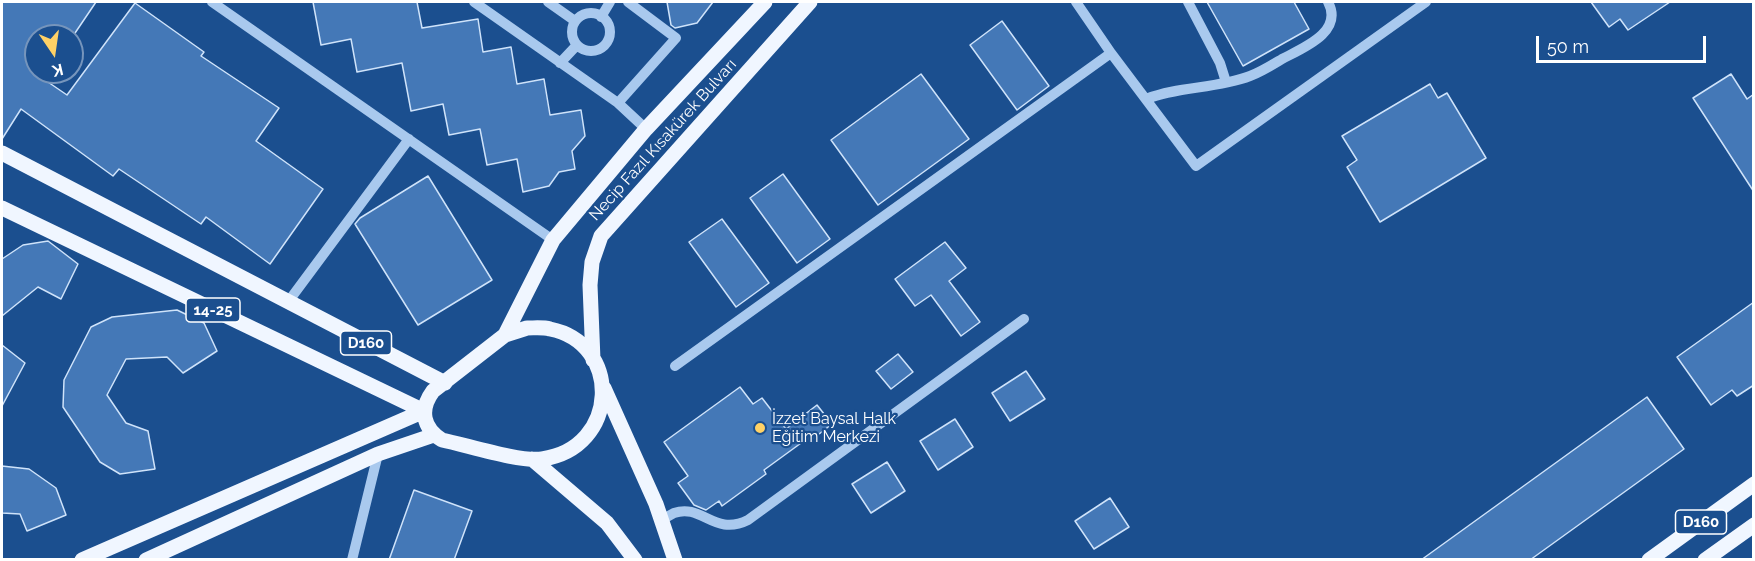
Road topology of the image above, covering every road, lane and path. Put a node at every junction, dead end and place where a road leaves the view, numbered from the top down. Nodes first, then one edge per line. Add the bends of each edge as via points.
1 (212, 2) edge
2 (474, 2) edge
3 (548, 2) edge
4 (610, 2) edge
5 (628, 2) edge
6 (765, 2) edge
7 (810, 2) edge
8 (1076, 2) edge
9 (1188, 2) edge
10 (1328, 2) edge
11 (1426, 2) edge
12 (601, 17) junction
13 (575, 21) junction
14 (577, 45) junction
15 (1111, 53) junction
16 (560, 63) junction
17 (1226, 82) junction
18 (1146, 99) junction
19 (618, 103) junction
20 (646, 129) junction
21 (409, 139) junction
22 (2, 153) edge
23 (2, 208) edge
24 (553, 240) junction
25 (288, 302) junction
26 (1024, 319) dead end
27 (506, 335) junction
28 (593, 360) junction
29 (675, 366) dead end
30 (445, 382) junction
31 (602, 383) junction
32 (424, 411) junction
33 (434, 435) junction
34 (378, 454) junction
35 (532, 459) junction
36 (1754, 484) edge
37 (661, 521) junction
38 (1754, 525) edge
39 (82, 560) edge
40 (146, 560) edge
41 (352, 560) edge
42 (634, 560) edge
43 (675, 560) edge
44 (1649, 560) edge
45 (1706, 560) edge

1 - 21 street
2 - 16 street
3 - 13 street
4 - 12 street
5 - 19 street via 676,38
6 - 20 main road, Necip Fazıl Kısakürek Bulvarı
7 - 28 main road, Necip Fazıl Kısakürek Bulvarı via 601,236 592,262 590,285
8 - 15 street
9 - 17 street
10 - 17 street via 1329,23 1316,41 1250,76
11 - 18 street via 1196,166
12 - 13 street via 590,13
12 - 14 street via 610,32 606,44 588,51
13 - 14 street via 572,33
14 - 16 street
15 - 18 street
15 - 29 street
16 - 19 street
17 - 18 street
19 - 20 street
20 - 24 main road, Necip Fazıl Kısakürek Bulvarı
21 - 24 street
21 - 25 street
22 - 25 main road, 14-25
23 - 32 main road, 14-25
24 - 27 main road, Necip Fazıl Kısakürek Bulvarı
25 - 30 main road, D160
26 - 37 street via 748,520 723,526 695,513 681,512
27 - 28 main road via 527,328 550,328 572,337
27 - 30 main road
28 - 31 main road
30 - 32 main road via 427,399
31 - 35 main road via 600,413 591,432 559,456
31 - 37 main road
32 - 33 main road
32 - 39 main road
33 - 34 main road
33 - 35 main road
34 - 40 main road
34 - 41 street
35 - 42 main road via 607,523
36 - 44 main road, D160
37 - 43 main road
38 - 45 main road, D160

